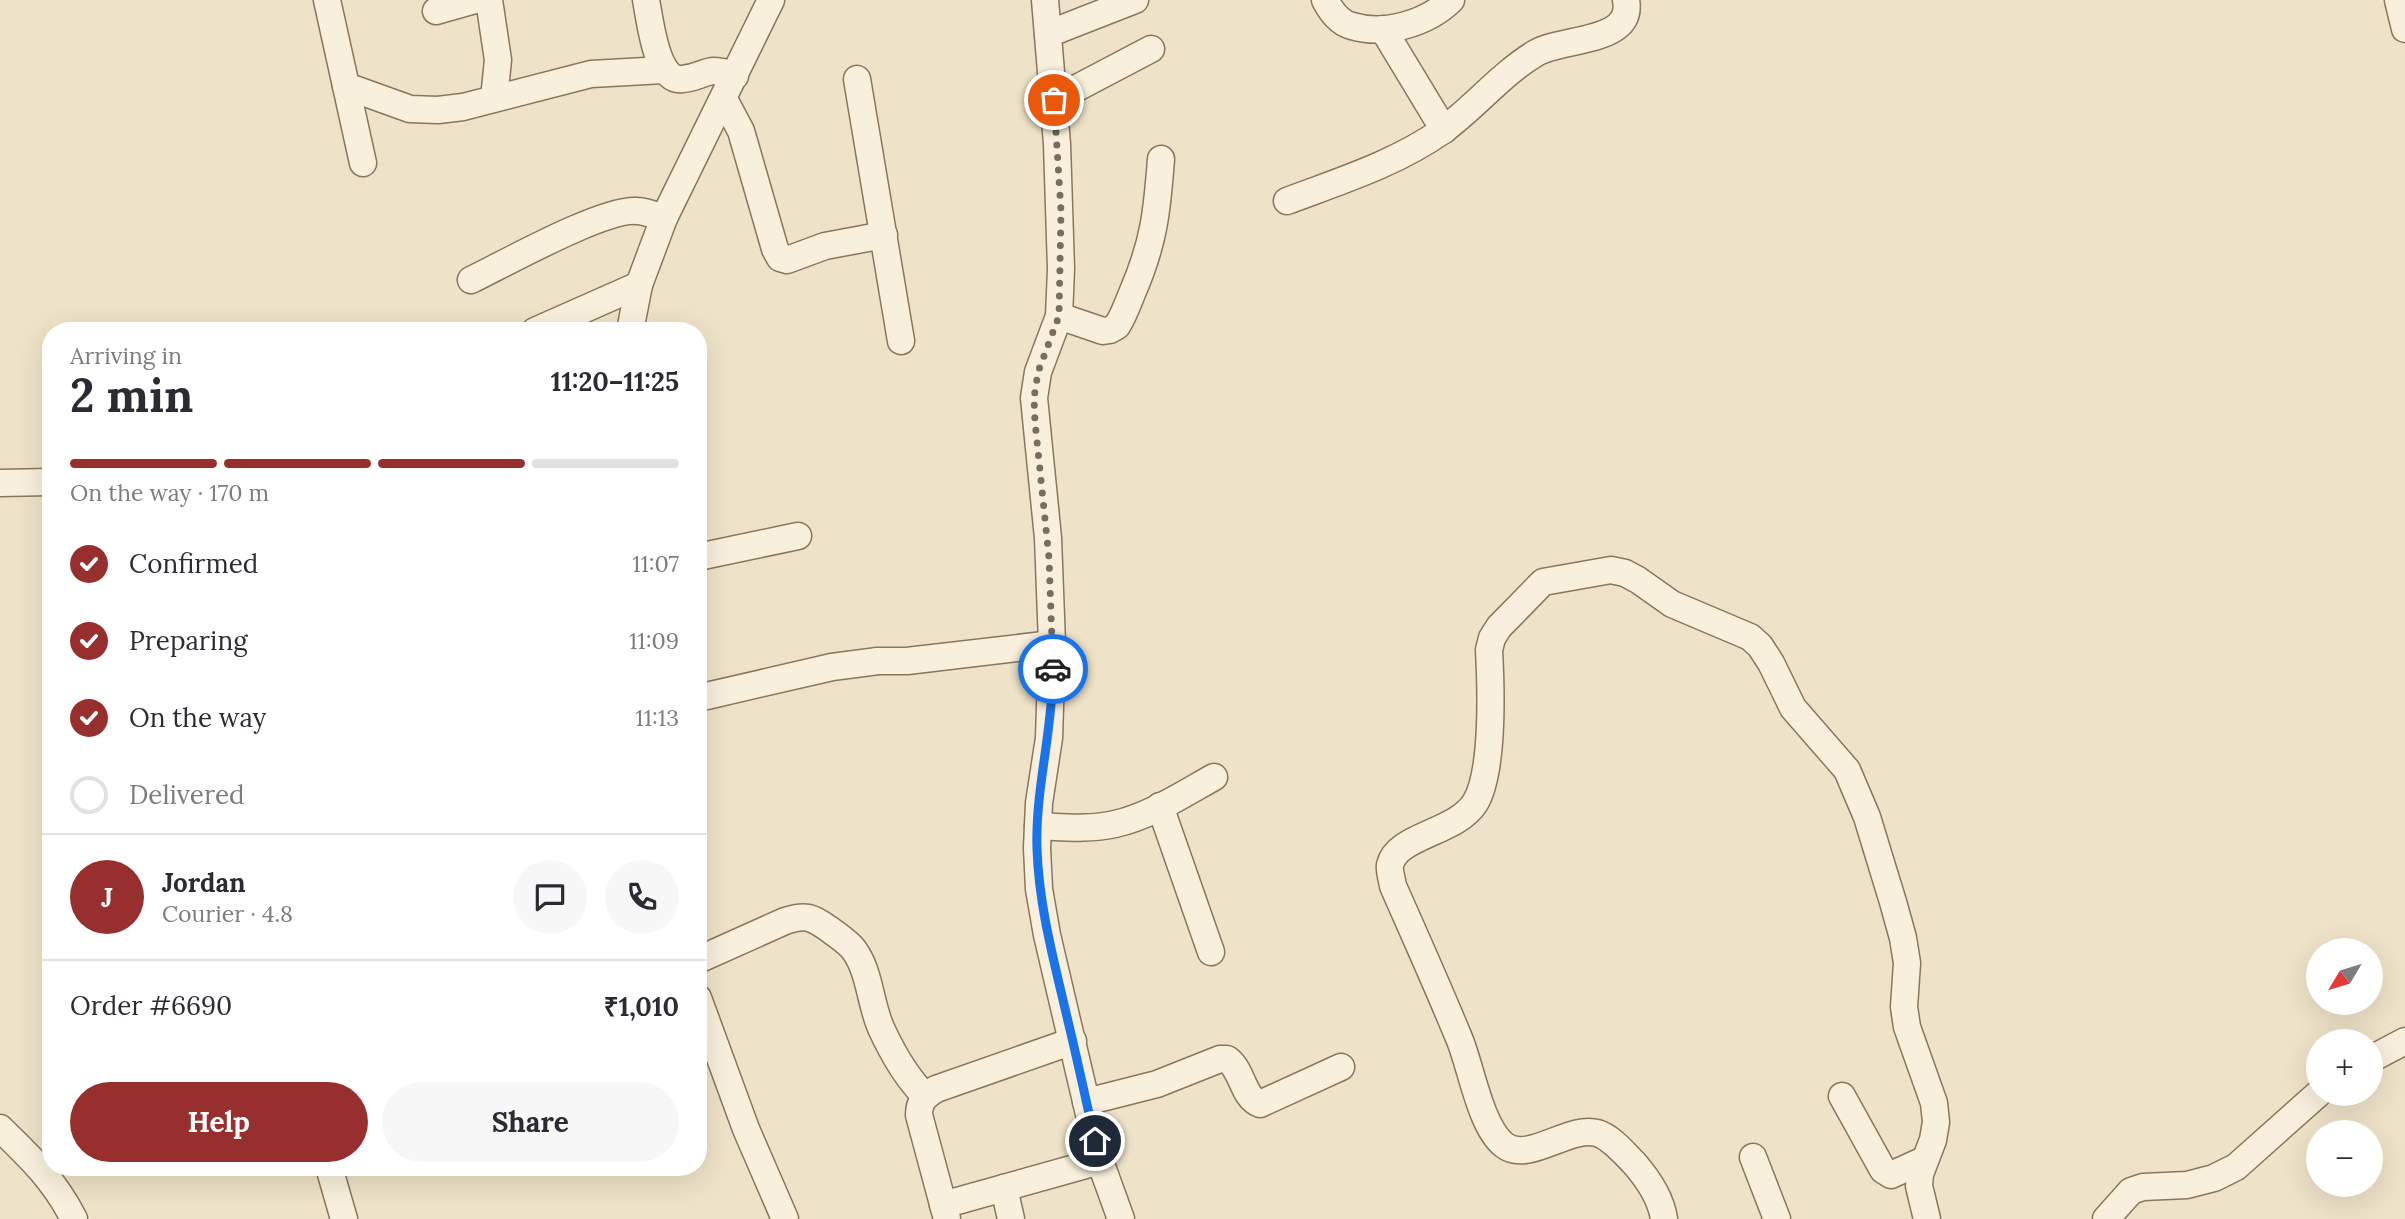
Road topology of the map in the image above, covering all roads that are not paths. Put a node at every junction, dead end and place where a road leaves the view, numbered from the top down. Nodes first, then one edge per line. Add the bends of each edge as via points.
1 (327, 0) edge
2 (475, 0) edge
3 (489, 0) edge
4 (646, 0) edge
5 (771, 0) edge
6 (1045, 0) edge
7 (1135, 0) edge
8 (1325, 0) edge
9 (1451, 0) edge
10 (1626, 0) edge
11 (436, 11) dead end
12 (1384, 29) junction
13 (1048, 34) junction
14 (1151, 49) dead end
15 (664, 70) junction
16 (858, 79) dead end
17 (346, 86) junction
18 (729, 87) junction
19 (495, 98) junction
20 (1054, 100) junction
21 (1444, 130) junction
22 (1161, 159) dead end
23 (363, 163) dead end
24 (1287, 201) dead end
25 (664, 218) junction
26 (884, 235) junction
27 (471, 280) dead end
28 (639, 285) junction
29 (1059, 316) junction
30 (555, 322) edge
31 (632, 322) edge
32 (901, 341) dead end
33 (42, 482) edge
34 (0, 483) edge
35 (798, 537) dead end
36 (707, 555) edge
37 (1052, 644) junction
38 (707, 696) edge
39 (1214, 778) dead end
40 (1160, 806) junction
41 (1038, 826) junction
42 (1211, 952) dead end
43 (707, 956) edge
44 (707, 1023) edge
45 (1073, 1041) junction
46 (2405, 1041) edge
47 (2383, 1053) edge
48 (1341, 1067) dead end
49 (925, 1096) junction
50 (1842, 1096) dead end
51 (1086, 1102) junction
52 (2306, 1105) edge
53 (0, 1128) edge
54 (1753, 1157) dead end
55 (1924, 1160) junction
56 (1100, 1161) junction
57 (42, 1168) edge
58 (48, 1176) edge
59 (332, 1176) edge
60 (1003, 1188) junction
61 (945, 1212) edge
62 (74, 1219) edge
63 (344, 1219) edge
64 (785, 1219) edge
65 (1011, 1219) edge
66 (1121, 1219) edge
67 (1664, 1219) edge
68 (1777, 1219) edge
69 (1927, 1219) edge
70 (2106, 1219) edge

1 - 17 street
2 - 11 street
3 - 19 street via 498,60
4 - 15 street
5 - 18 street
6 - 13 street
7 - 13 street
8 - 12 street via 1335,16 1350,26
9 - 12 street via 1420,20
10 - 21 street via 1626,18 1619,27 1539,51
12 - 21 street
13 - 20 street
14 - 20 street
15 - 18 street via 681,80 717,70
15 - 19 street via 591,74
16 - 26 street
17 - 19 street via 410,109 463,107
17 - 23 street
18 - 25 street
18 - 26 street via 780,258
20 - 29 street via 1061,211
21 - 24 street via 1377,167
22 - 29 street via 1152,240 1121,320 1103,331
25 - 27 street via 620,212
25 - 28 street
26 - 32 street
28 - 30 street
28 - 31 street
29 - 37 street via 1038,372 1034,398 1048,538
33 - 34 street
35 - 36 street
37 - 38 street via 832,667
37 - 41 street via 1049,738
39 - 40 street
40 - 41 street via 1113,825
40 - 42 street
41 - 45 street via 1047,936
43 - 49 street via 785,921 812,917 853,948 862,963 881,1029 912,1083
44 - 64 street
45 - 49 street
45 - 51 street
46 - 47 street
48 - 51 street via 1260,1104 1250,1098 1237,1069 1227,1059
49 - 61 street via 919,1115
50 - 55 street via 1883,1170 1897,1174
51 - 56 street
52 - 70 street via 2236,1167 2187,1185 2131,1191
53 - 57 street
54 - 68 street
55 - 67 street via 1936,1122 1934,1103 1907,1027 1903,938 1867,817 1847,770 1793,708 1771,663 1750,637 1672,604 1625,573 1597,571 1552,579 1534,589 1492,638 1488,752 1482,788 1474,804 1452,825 1395,853 1390,867 1393,886 1460,1040 1479,1103 1503,1145 1522,1150 1580,1133 1597,1133 1640,1170 1659,1198
55 - 69 street via 1919,1186
56 - 60 street
56 - 66 street
58 - 62 street
59 - 63 street
60 - 61 street
60 - 65 street

